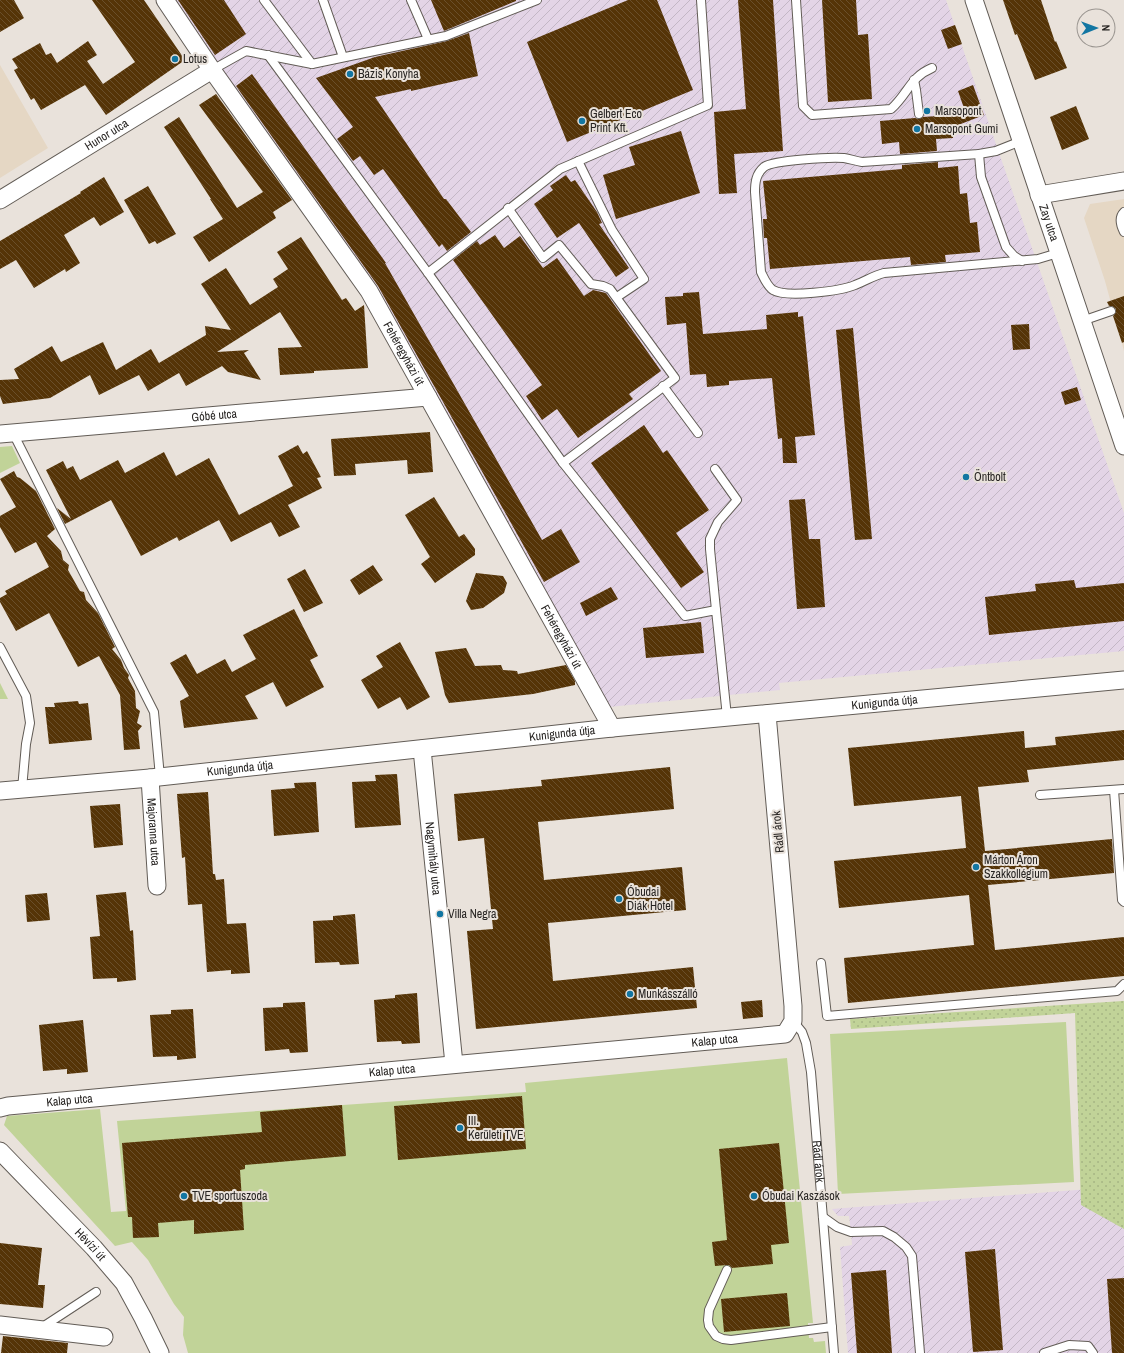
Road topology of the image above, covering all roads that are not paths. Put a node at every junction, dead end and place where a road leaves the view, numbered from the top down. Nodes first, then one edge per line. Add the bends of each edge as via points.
1 (165, 0) edge
2 (264, 0) edge
3 (322, 0) edge
4 (411, 0) edge
5 (537, 0) edge
6 (701, 0) edge
7 (796, 0) edge
8 (974, 0) edge
9 (428, 39) junction
10 (268, 55) junction
11 (343, 57) junction
12 (312, 64) junction
13 (932, 68) dead end
14 (212, 70) junction
15 (914, 80) junction
16 (919, 114) dead end
17 (1021, 141) junction
18 (979, 154) junction
19 (578, 161) junction
20 (1124, 181) edge
21 (1040, 195) junction
22 (0, 200) edge
23 (508, 208) junction
24 (1124, 212) edge
25 (1124, 232) edge
26 (1058, 253) junction
27 (1022, 261) junction
28 (428, 273) junction
29 (617, 297) junction
30 (1111, 312) dead end
31 (1082, 321) junction
32 (663, 386) junction
33 (428, 398) junction
34 (7, 433) edge
35 (698, 433) dead end
36 (1124, 446) edge
37 (563, 463) junction
38 (714, 469) dead end
39 (716, 610) junction
40 (0, 647) edge
41 (1124, 680) edge
42 (767, 714) junction
43 (727, 718) junction
44 (612, 728) junction
45 (422, 749) junction
46 (155, 777) junction
47 (22, 789) junction
48 (1124, 789) edge
49 (1114, 790) junction
50 (0, 791) edge
51 (1040, 795) dead end
52 (157, 886) dead end
53 (1124, 902) edge
54 (821, 964) dead end
55 (1124, 984) edge
56 (789, 1028) junction
57 (454, 1064) junction
58 (0, 1108) edge
59 (0, 1151) edge
60 (823, 1217) junction
61 (727, 1270) dead end
62 (96, 1292) dead end
63 (0, 1325) edge
64 (832, 1327) junction
65 (38, 1329) junction
66 (104, 1336) dead end
67 (160, 1353) edge
68 (834, 1353) edge
69 (920, 1353) edge
70 (1044, 1353) edge
71 (1093, 1353) edge

1 - 14 street, Fehéregyházi út
2 - 12 lane
3 - 11 lane
4 - 9 lane
5 - 9 lane via 446,36
6 - 19 lane via 708,105
7 - 15 lane via 803,106 812,115 891,109
8 - 17 street, Zay utca
9 - 11 lane
10 - 12 lane
10 - 14 lane via 246,50
10 - 28 lane
11 - 12 lane
13 - 15 lane
14 - 22 street, Hunor utca
14 - 33 street, Fehéregyházi út via 369,291
15 - 16 lane
17 - 18 lane via 996,151
17 - 21 street, Zay utca
18 - 27 lane via 981,177 1006,247
18 - 27 lane via 862,162 830,158 775,162 766,166 755,180 761,272 773,290 797,293 841,290 884,273
19 - 23 lane via 560,169
19 - 29 lane via 612,230 644,279
20 - 21 street
21 - 26 street, Zay utca
23 - 28 lane
23 - 29 lane via 543,258 559,245 591,284 610,289
24 - 25 lane via 1120,220
26 - 27 lane
26 - 31 street, Zay utca
28 - 37 lane
29 - 32 lane via 675,378
30 - 31 lane
31 - 36 street, Zay utca
32 - 35 lane
32 - 37 lane
33 - 34 street, Góbé utca
33 - 44 street, Fehéregyházi út
34 - 46 lane via 154,712
37 - 39 lane via 685,616
38 - 39 lane via 737,500 718,522 710,539
39 - 43 lane
40 - 47 lane via 26,696 30,723
41 - 42 street, Kunigunda útja
42 - 43 street, Kunigunda útja
42 - 56 street, Rádl árok via 792,990
43 - 44 street, Kunigunda útja
44 - 45 street, Kunigunda útja
45 - 46 street, Kunigunda útja
45 - 57 street, Nagymihály utca
46 - 47 street, Kunigunda útja
46 - 52 street, Majoranna utca
47 - 50 street, Kunigunda útja
48 - 49 lane
49 - 51 lane
49 - 53 lane
54 - 55 lane via 827,1016 1117,991
56 - 57 street, Kalap utca
56 - 60 lane, Rádl árok via 802,1032 806,1043 811,1072
57 - 58 street, Kalap utca
59 - 67 street, Hévízi út via 94,1248 124,1283
60 - 64 lane, Rádl árok
60 - 69 lane via 851,1232 883,1231 906,1247 912,1256
61 - 64 lane via 709,1310 709,1326 716,1336 731,1340
62 - 65 lane
63 - 65 street
64 - 68 lane, Rádl árok
65 - 66 street
70 - 71 lane via 1069,1345 1088,1346

